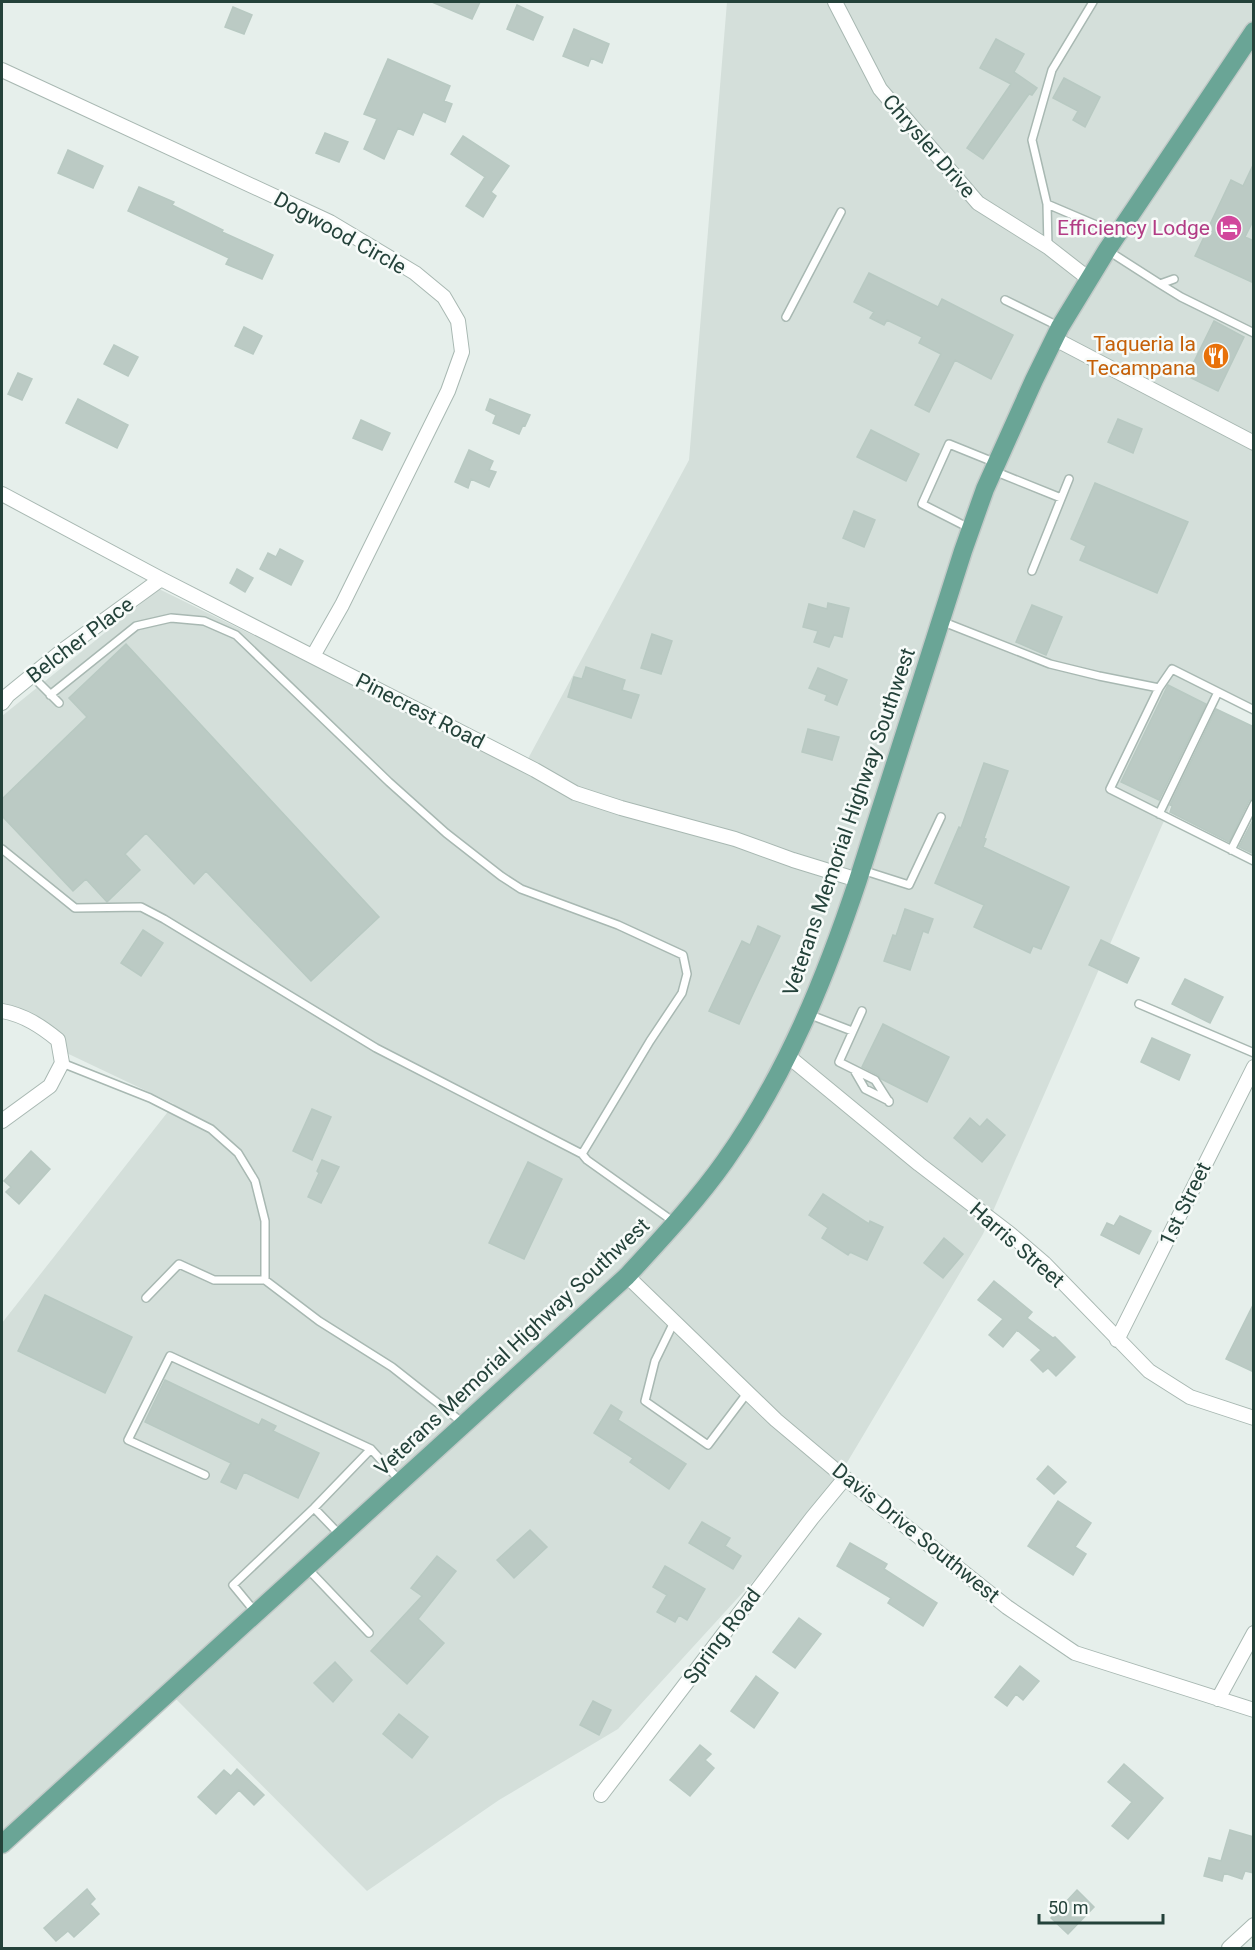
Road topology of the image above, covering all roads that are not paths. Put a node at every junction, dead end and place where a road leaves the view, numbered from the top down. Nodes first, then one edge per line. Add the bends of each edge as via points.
1 (835, 2) edge
2 (1093, 2) edge
3 (1254, 31) edge
4 (2, 70) edge
5 (1047, 204) junction
6 (841, 212) dead end
7 (1118, 234) junction
8 (1048, 247) junction
9 (1107, 250) junction
10 (1089, 279) junction
11 (1174, 279) dead end
12 (1160, 285) junction
13 (1005, 300) dead end
14 (786, 317) dead end
15 (1058, 333) junction
16 (1254, 333) edge
17 (1254, 443) edge
18 (995, 467) junction
19 (1069, 479) dead end
20 (2, 494) edge
21 (1061, 498) junction
22 (971, 529) junction
23 (1032, 571) dead end
24 (161, 579) junction
25 (941, 620) junction
26 (313, 656) junction
27 (32, 676) junction
28 (1159, 688) junction
29 (1218, 692) junction
30 (50, 695) junction
31 (2, 703) edge
32 (59, 704) dead end
33 (1254, 710) edge
34 (1254, 804) edge
35 (1159, 814) junction
36 (941, 817) dead end
37 (2, 849) edge
38 (1231, 850) junction
39 (1254, 861) edge
40 (859, 875) junction
41 (1139, 1004) dead end
42 (2, 1011) edge
43 (862, 1011) dead end
44 (808, 1014) junction
45 (852, 1031) junction
46 (1254, 1053) edge
47 (789, 1055) junction
48 (62, 1063) junction
49 (1254, 1067) edge
50 (854, 1070) junction
51 (2, 1121) edge
52 (582, 1154) junction
53 (676, 1223) junction
54 (627, 1276) junction
55 (265, 1280) junction
56 (147, 1298) dead end
57 (674, 1322) junction
58 (1117, 1340) junction
59 (748, 1392) junction
60 (1254, 1418) edge
61 (465, 1424) junction
62 (371, 1449) junction
63 (205, 1476) dead end
64 (845, 1478) junction
65 (401, 1482) junction
66 (314, 1508) junction
67 (341, 1536) junction
68 (306, 1568) junction
69 (256, 1613) junction
70 (369, 1633) dead end
71 (1254, 1633) edge
72 (1218, 1699) junction
73 (1254, 1710) edge
74 (602, 1795) dead end
75 (2, 1844) edge
76 (1254, 1924) edge
77 (1229, 1948) edge

1 - 8 street, Chrysler Drive via 880,89 978,203
2 - 5 lane via 1052,70 1032,141
3 - 7 main road, Veterans Memorial Highway Southwest
4 - 26 street, Dogwood Circle via 330,222 415,273 444,297 458,321 462,352 448,390
5 - 7 lane
5 - 8 lane
6 - 14 lane
7 - 9 main road, Veterans Memorial Highway Southwest
8 - 10 street, Chrysler Drive
9 - 10 main road, Veterans Memorial Highway Southwest
9 - 12 lane
10 - 15 main road, Veterans Memorial Highway Southwest
11 - 12 lane
12 - 16 lane
13 - 15 lane
15 - 17 street
15 - 18 main road, Veterans Memorial Highway Southwest
18 - 21 lane
18 - 22 main road, Veterans Memorial Highway Southwest
18 - 22 lane via 949,444 922,504
19 - 21 lane
20 - 24 street, Pinecrest Road
21 - 23 lane
22 - 25 main road, Veterans Memorial Highway Southwest
24 - 26 street, Pinecrest Road
24 - 27 street, Belcher Place
25 - 28 lane via 1050,664
25 - 40 main road, Veterans Memorial Highway Southwest
26 - 40 street, Pinecrest Road via 575,793 735,839 793,860
27 - 30 lane
27 - 31 street, Belcher Place
28 - 29 lane via 1172,669
28 - 35 lane via 1110,789
29 - 33 lane
29 - 35 lane
30 - 32 lane
30 - 52 lane via 136,626 171,618 204,621 236,635 389,782 501,876 521,889 618,925 683,955 687,974 682,993
34 - 38 lane
35 - 38 lane
36 - 40 lane via 909,885
37 - 52 lane via 75,908 141,907 376,1048
38 - 39 lane
40 - 44 main road, Veterans Memorial Highway Southwest
41 - 46 lane
42 - 48 street via 42,1026 58,1040
43 - 45 lane
44 - 45 lane
44 - 47 main road, Veterans Memorial Highway Southwest
45 - 50 lane via 839,1062
47 - 53 main road, Veterans Memorial Highway Southwest via 725,1162
47 - 58 street, Harris Street via 1044,1263
48 - 51 street via 50,1086
48 - 55 lane via 150,1098 211,1129 238,1154 255,1181 265,1221
49 - 58 street, 1st Street
50 - 50 lane via 865,1089 889,1102 875,1080
52 - 53 lane
53 - 54 main road, Veterans Memorial Highway Southwest
54 - 57 street, Davis Drive Southwest
54 - 61 main road, Veterans Memorial Highway Southwest
55 - 56 lane via 214,1280 179,1264
55 - 61 lane via 319,1321 392,1367
57 - 59 street, Davis Drive Southwest
57 - 59 lane via 655,1361 645,1401 708,1444
58 - 60 street, Harris Street via 1149,1371 1190,1397
59 - 64 street, Davis Drive Southwest
61 - 65 main road, Veterans Memorial Highway Southwest
62 - 63 lane via 170,1356 128,1440
62 - 65 lane
62 - 66 lane
64 - 72 street, Davis Drive Southwest via 1007,1606 1075,1653
64 - 74 street, Spring Road
65 - 67 main road, Veterans Memorial Highway Southwest
66 - 67 lane
66 - 69 lane via 233,1585
67 - 68 main road, Veterans Memorial Highway Southwest
68 - 69 main road, Veterans Memorial Highway Southwest
68 - 70 lane
69 - 75 main road, Veterans Memorial Highway Southwest
71 - 72 street
72 - 73 street, Davis Drive Southwest
76 - 77 street

